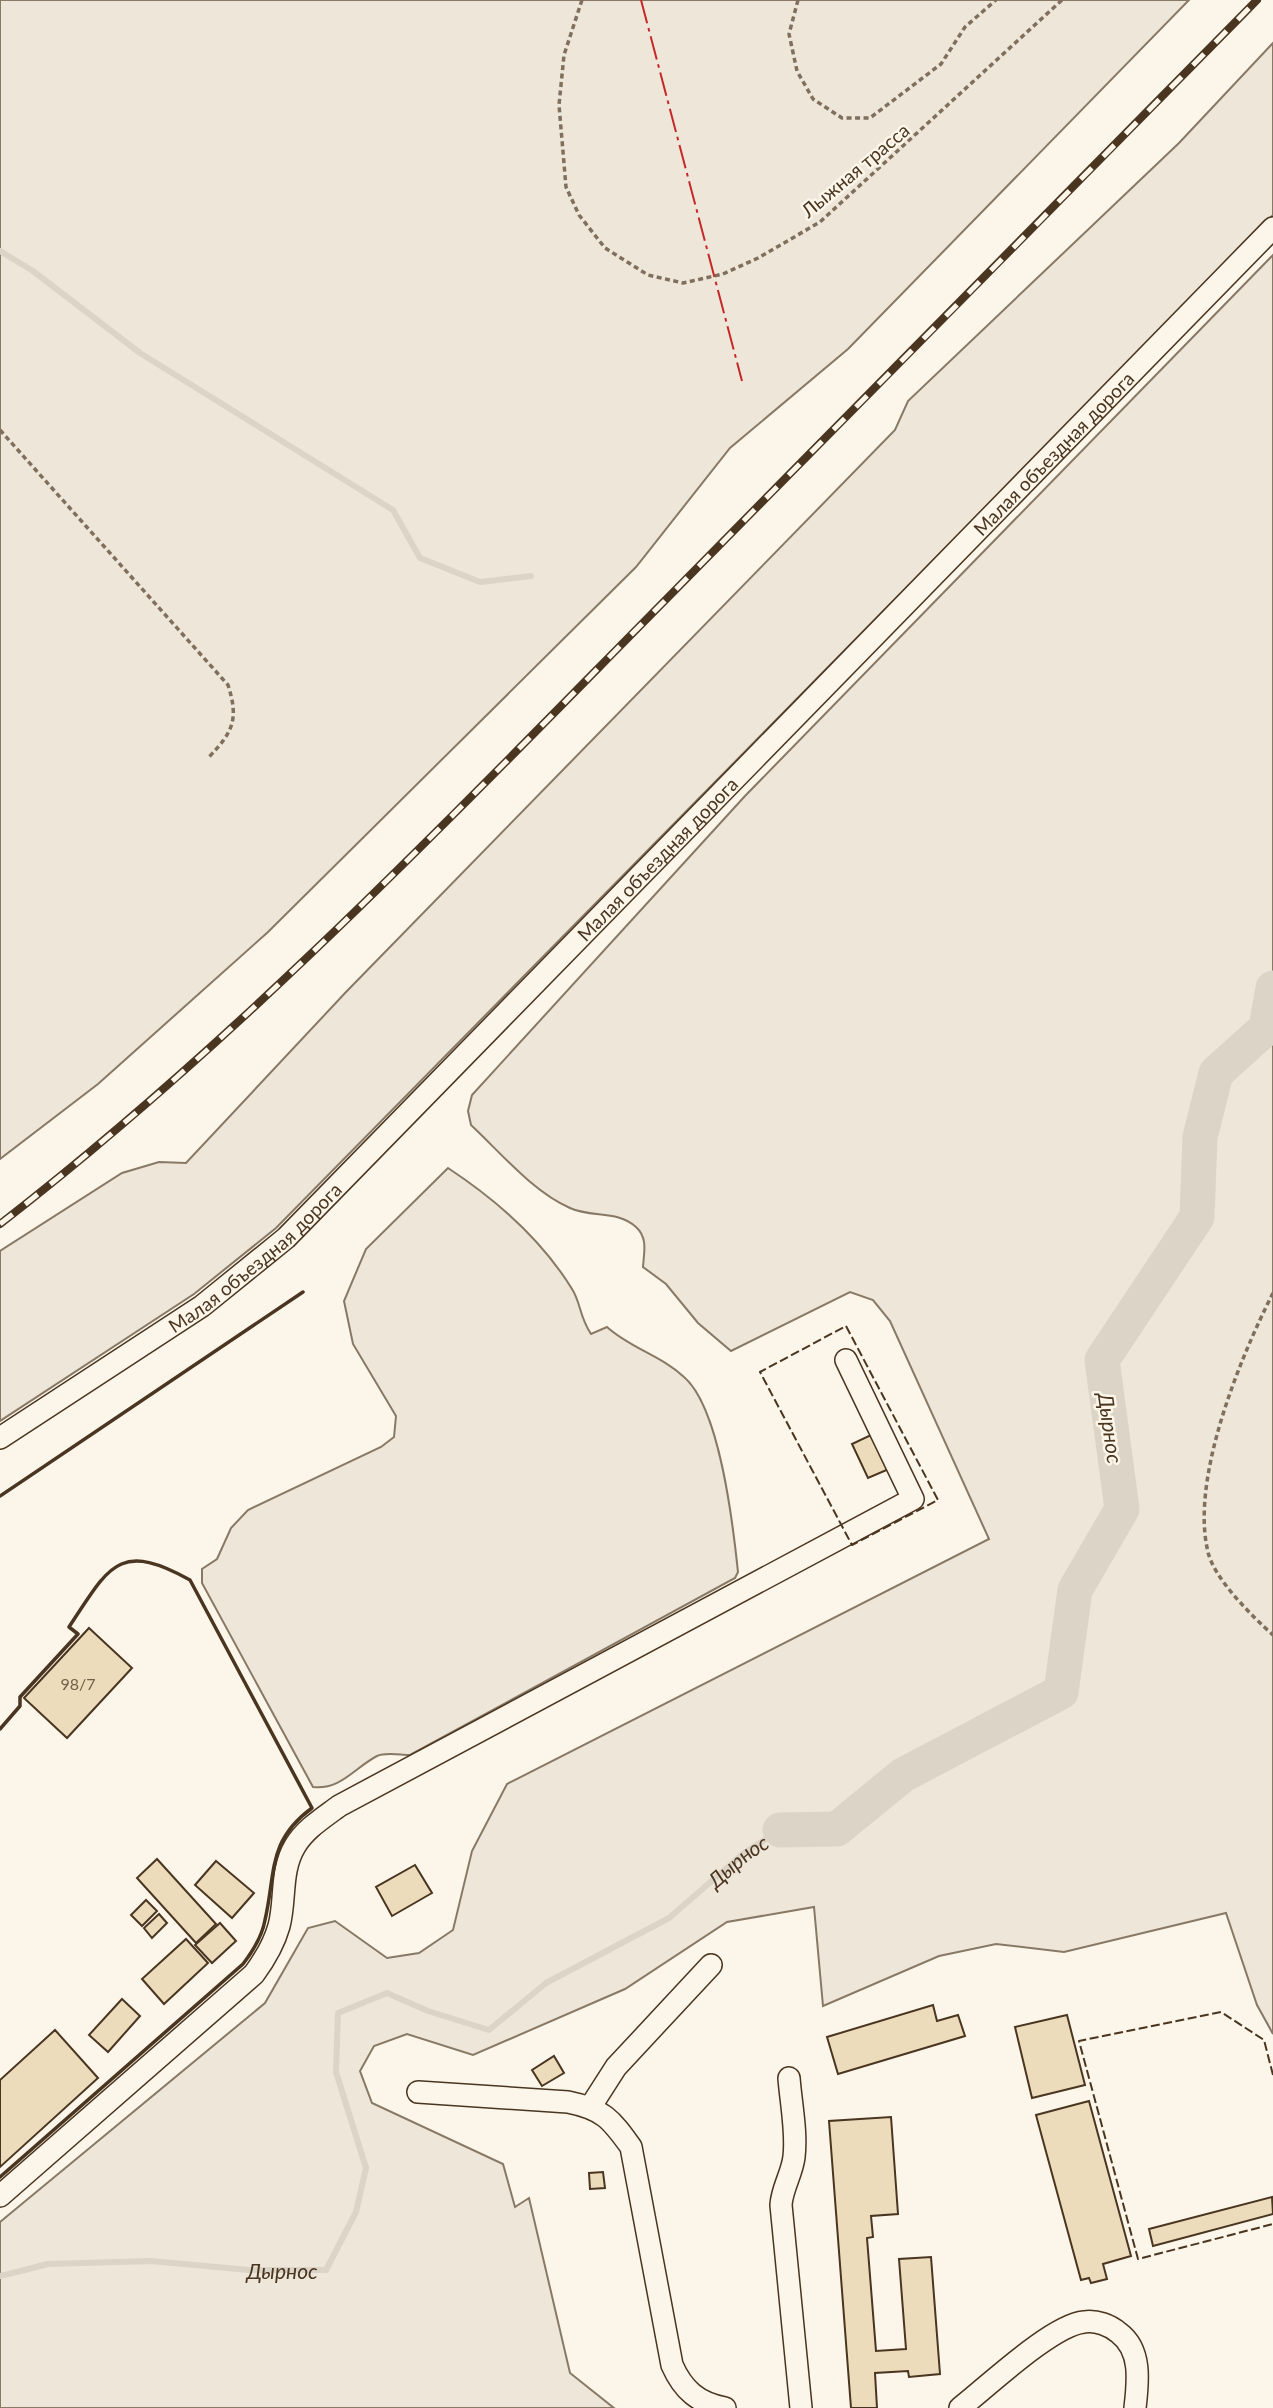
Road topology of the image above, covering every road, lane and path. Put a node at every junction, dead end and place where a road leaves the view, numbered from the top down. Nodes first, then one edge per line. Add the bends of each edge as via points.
1 (582, 0) edge
2 (798, 0) edge
3 (996, 0) edge
4 (1062, 0) edge
5 (1273, 228) edge
6 (0, 430) edge
7 (209, 757) dead end
8 (1273, 1293) edge
9 (846, 1360) dead end
10 (0, 1438) edge
11 (1273, 1635) edge
12 (711, 1965) dead end
13 (789, 2078) dead end
14 (418, 2092) dead end
15 (590, 2106) junction
16 (0, 2196) edge
17 (726, 2408) edge
18 (801, 2408) edge
19 (960, 2408) edge
20 (1135, 2408) edge

1 - 4 path, Лыжная трасса via 564,55 559,104 566,187 579,215 605,248 649,275 683,283 738,268 820,222
2 - 3 path, Лыжная трасса via 789,34 797,72 813,99 842,118 870,118 941,64 965,27
5 - 10 street, Малая объездная дорога via 286,1238 202,1306
6 - 7 path via 228,685 235,706 232,725 228,737
8 - 11 path via 1243,1353 1212,1459 1203,1517 1208,1555 1226,1585
9 - 16 street via 913,1499 339,1806 309,1828 286,1866 279,1925 270,1951 254,1974
12 - 15 street via 616,2067
13 - 18 street via 795,2145 781,2205
14 - 15 street
15 - 17 street via 611,2119 631,2147 675,2372 700,2401
19 - 20 street via 1055,2333 1084,2322 1113,2328 1128,2339 1137,2368

